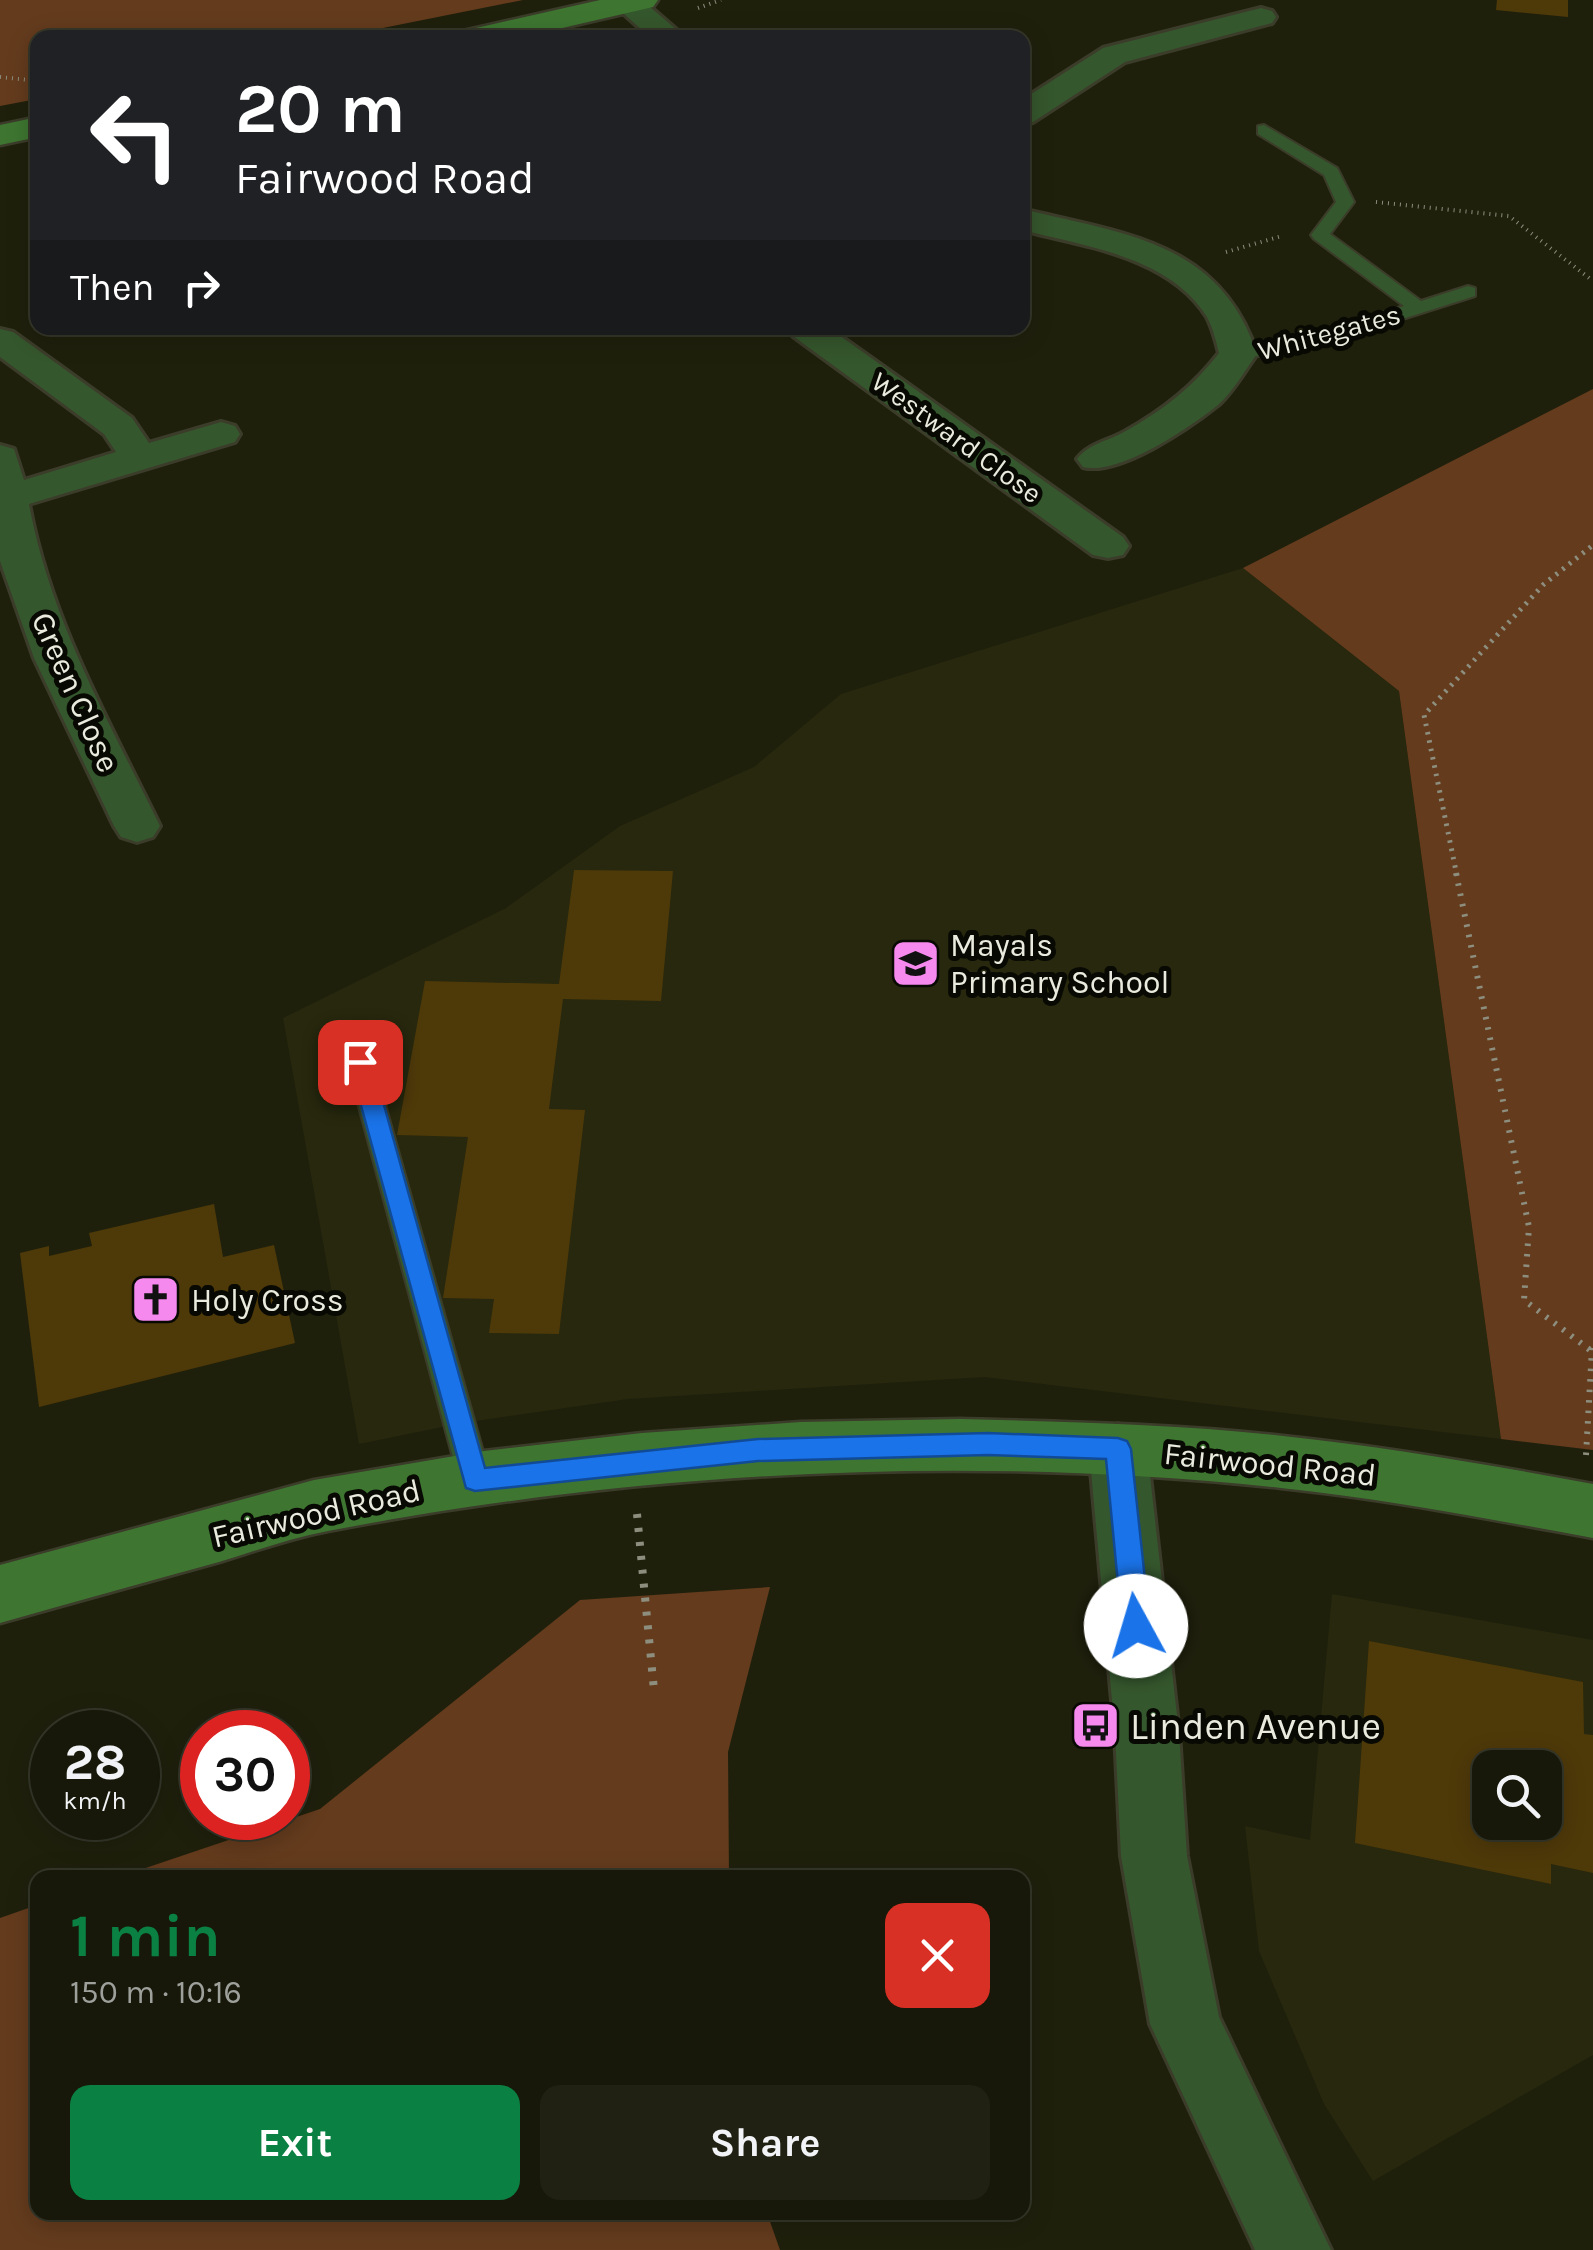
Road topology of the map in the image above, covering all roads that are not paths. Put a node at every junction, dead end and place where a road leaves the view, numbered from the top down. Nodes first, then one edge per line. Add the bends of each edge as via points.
1 (635, 2) edge
2 (1260, 17) dead end
3 (510, 30) edge
4 (663, 30) edge
5 (1030, 110) edge
6 (30, 129) edge
7 (1264, 130) dead end
8 (0, 136) edge
9 (1030, 221) edge
10 (1468, 292) dead end
11 (1419, 308) junction
12 (816, 335) edge
13 (0, 340) edge
14 (1238, 354) junction
15 (221, 434) dead end
16 (1138, 440) junction
17 (139, 457) junction
18 (1097, 459) dead end
19 (1178, 466) dead end
20 (4, 477) edge
21 (1108, 546) dead end
22 (137, 826) dead end
23 (360, 1062) dead end
24 (1118, 1449) junction
25 (475, 1480) junction
26 (1589, 1510) edge
27 (0, 1594) edge
28 (1294, 2250) edge

1 - 3 street
1 - 4 street
2 - 5 street via 1114,55
6 - 8 street
7 - 11 lane, Whitegates via 1331,172 1345,202 1320,235
9 - 14 street, Whitegates via 1152,256 1201,286 1226,318
10 - 11 lane, Whitegates
11 - 14 lane, Whitegates via 1288,349
12 - 21 street, Westward Close
13 - 17 street via 118,426
14 - 16 street, Whitegates via 1207,396
15 - 17 street, Green Close
16 - 18 street, Whitegates
16 - 19 street
17 - 20 street, Green Close
20 - 22 street, Green Close via 17,551 56,658
23 - 25 lane
24 - 25 street, Fairwood Road via 900,1444 722,1452
24 - 26 street, Fairwood Road via 1380,1474
24 - 28 street via 1154,1856 1185,2024
25 - 27 street, Fairwood Road via 328,1504

